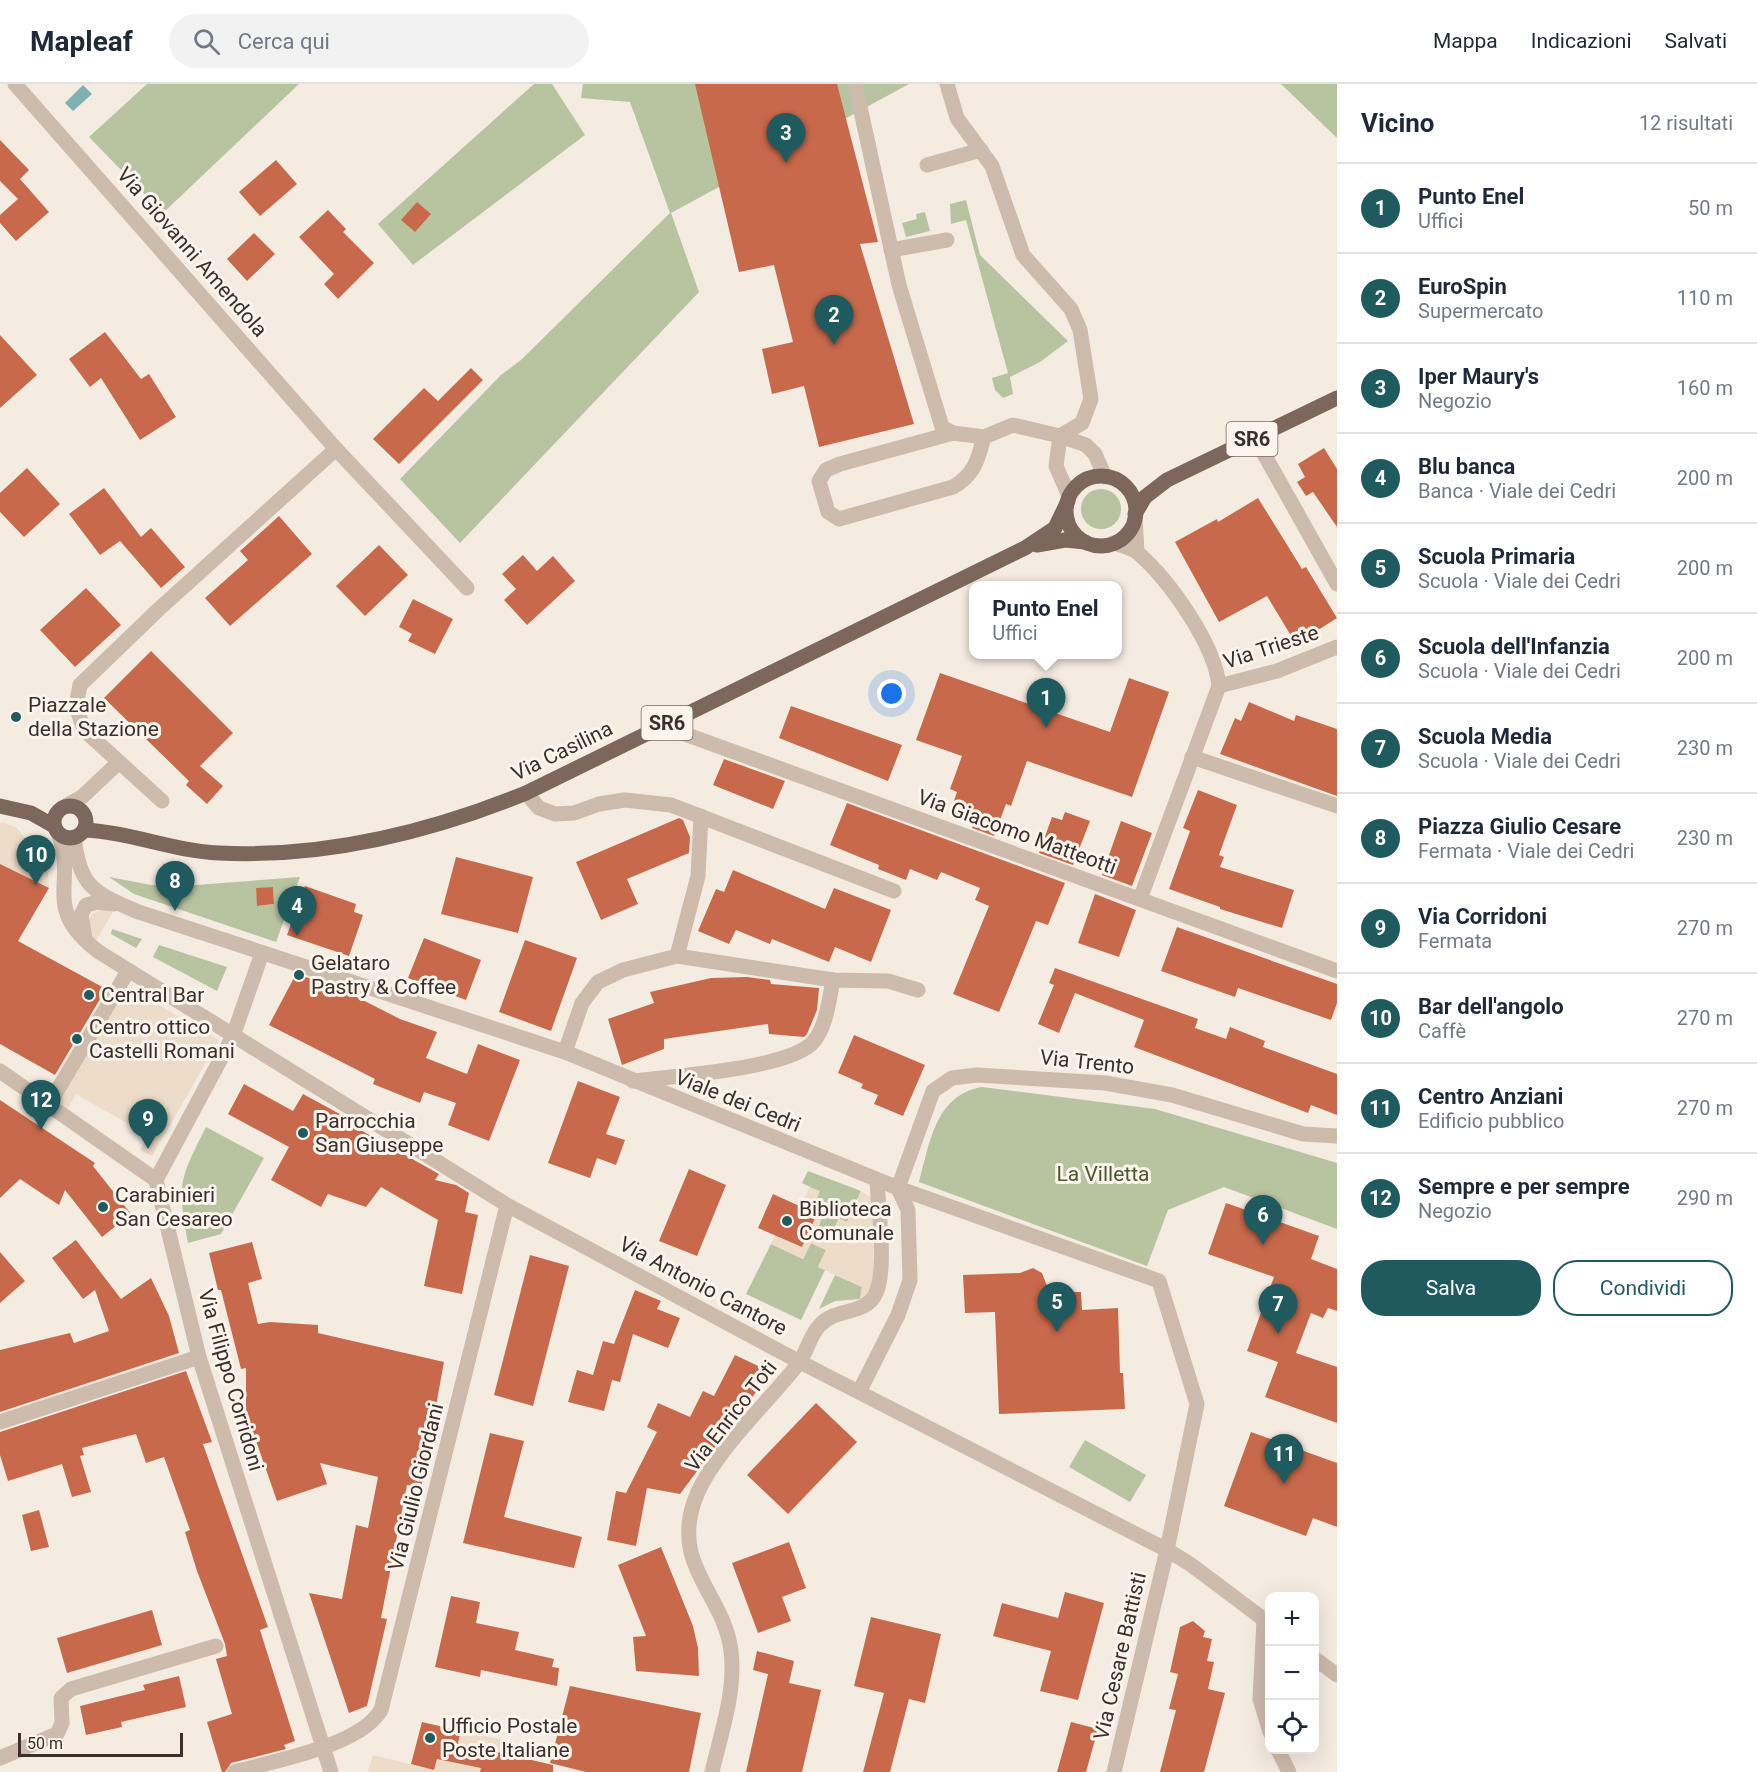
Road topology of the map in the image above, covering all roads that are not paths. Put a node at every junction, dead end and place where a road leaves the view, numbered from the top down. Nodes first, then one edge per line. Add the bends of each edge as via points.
1 (15, 84) edge
2 (855, 84) edge
3 (947, 84) edge
4 (981, 150) junction
5 (927, 165) dead end
6 (947, 240) dead end
7 (891, 250) junction
8 (1337, 398) edge
9 (953, 433) junction
10 (1060, 436) junction
11 (984, 437) junction
12 (1255, 438) junction
13 (336, 449) junction
14 (1110, 478) junction
15 (1167, 480) junction
16 (1068, 498) junction
17 (1135, 516) junction
18 (1085, 542) junction
19 (1113, 543) junction
20 (1025, 548) junction
21 (1137, 552) junction
22 (1337, 584) edge
23 (467, 588) dead end
24 (1337, 647) edge
25 (1219, 686) junction
26 (682, 734) dead end
27 (1192, 757) junction
28 (119, 762) junction
29 (526, 793) junction
30 (162, 801) dead end
31 (0, 806) edge
32 (1337, 806) edge
33 (31, 813) junction
34 (76, 815) junction
35 (701, 816) junction
36 (56, 830) junction
37 (894, 891) dead end
38 (1140, 899) junction
39 (136, 911) junction
40 (87, 943) junction
41 (262, 953) junction
42 (677, 956) junction
43 (128, 971) junction
44 (1337, 971) edge
45 (833, 980) junction
46 (918, 990) dead end
47 (233, 1036) junction
48 (565, 1052) junction
49 (0, 1071) edge
50 (633, 1081) junction
51 (48, 1106) junction
52 (1337, 1136) edge
53 (156, 1180) junction
54 (877, 1180) junction
55 (898, 1188) junction
56 (507, 1205) junction
57 (199, 1357) junction
58 (800, 1362) junction
59 (860, 1392) junction
60 (0, 1422) edge
61 (1167, 1550) junction
62 (1265, 1620) edge
63 (1265, 1644) edge
64 (216, 1646) dead end
65 (1319, 1662) edge
66 (1337, 1675) edge
67 (1265, 1717) edge
68 (324, 1746) junction
69 (1281, 1754) edge
70 (0, 1758) edge
71 (234, 1772) edge
72 (331, 1772) edge
73 (712, 1772) edge
74 (1114, 1772) edge
75 (1290, 1772) edge

1 - 13 street, Via Giovanni Amendola
2 - 7 street
3 - 4 street via 957,118
4 - 5 street
4 - 10 street via 992,166 1023,255 1071,309 1080,330 1091,399 1082,423
6 - 7 street
7 - 9 street via 942,427
8 - 12 main road, SR6
9 - 11 street
9 - 11 street via 826,470 819,481 828,512 839,519 953,487 968,479
10 - 11 street via 1013,425
10 - 14 street via 1086,445
10 - 16 street via 1056,466
12 - 15 main road, SR6
12 - 22 street
13 - 23 street, Via Giovanni Amendola
13 - 28 street via 80,685 76,706 81,726
14 - 15 main road, SR6 via 1142,485
14 - 16 main road via 1082,482
14 - 17 main road via 1129,491
15 - 17 main road, SR6 via 1145,497
16 - 18 main road via 1069,524
16 - 20 main road, Via Casilina / SR6 via 1056,528
17 - 19 main road, SR6 via 1125,535
17 - 21 street
18 - 19 main road, SR6
18 - 20 main road, Via Casilina / SR6 via 1057,541
19 - 21 street
20 - 29 main road, Via Casilina / SR6
21 - 25 street via 1168,586 1196,630 1212,660
24 - 25 street, Via Trieste via 1278,671
25 - 27 street
26 - 38 street, Via Giacomo Matteotti
27 - 32 street
27 - 38 street
28 - 30 street
28 - 34 street
29 - 34 main road, Via Casilina / SR6 via 455,820 400,834 292,851 211,853 117,832
29 - 35 street via 539,808 555,814 634,800 671,805
31 - 33 main road, Via Casilina
33 - 34 main road, Via Casilina
33 - 36 main road, Via Casilina
34 - 36 main road
34 - 36 main road, Via Casilina via 65,837
34 - 39 street, Viale dei Cedri via 78,864 84,880 101,894
35 - 37 street
35 - 42 street via 698,876
36 - 40 street via 64,859 63,902 73,927
38 - 44 street, Via Giacomo Matteotti
39 - 40 street via 104,902 86,905 81,915
39 - 41 street, Viale dei Cedri
40 - 43 street, Via Antonio Cantore
41 - 47 street
41 - 48 street, Viale dei Cedri
42 - 45 street
42 - 48 street via 623,970 598,982 582,1003
43 - 47 street, Via Antonio Cantore
43 - 51 street
45 - 46 street via 888,981
45 - 50 street via 819,1032 799,1053 757,1064
47 - 53 street
47 - 56 street, Via Antonio Cantore
48 - 50 street, Viale dei Cedri
49 - 51 street
50 - 54 street, Viale dei Cedri
51 - 53 street
52 - 55 street, Via Trento via 1303,1134 1143,1089 1024,1076 968,1076 945,1081 933,1091
53 - 57 street, Via Filippo Corridoni
54 - 55 street, Viale dei Cedri
54 - 58 street, Via Enrico Toti via 881,1269 877,1292 864,1308 823,1321
55 - 59 street via 908,1210 910,1280 898,1315
55 - 61 street, Viale dei Cedri via 1159,1281 1197,1404
56 - 58 street, Via Antonio Cantore
56 - 68 street, Via Giulio Giordani via 384,1702 366,1729
57 - 60 street
57 - 68 street, Via Filippo Corridoni
58 - 59 street, Via Antonio Cantore
58 - 73 street, Via Enrico Toti via 714,1466 692,1510 688,1539 691,1558 732,1652 730,1691
59 - 61 street, Via Antonio Cantore
61 - 62 street, Via Antonio Cantore
61 - 74 street, Via Cesare Battisti
63 - 67 street via 1260,1699
64 - 70 street via 70,1689 61,1698 62,1723 57,1734
65 - 66 street
68 - 71 street, Via Giulio Giordani
68 - 72 street, Via Filippo Corridoni
69 - 75 street

